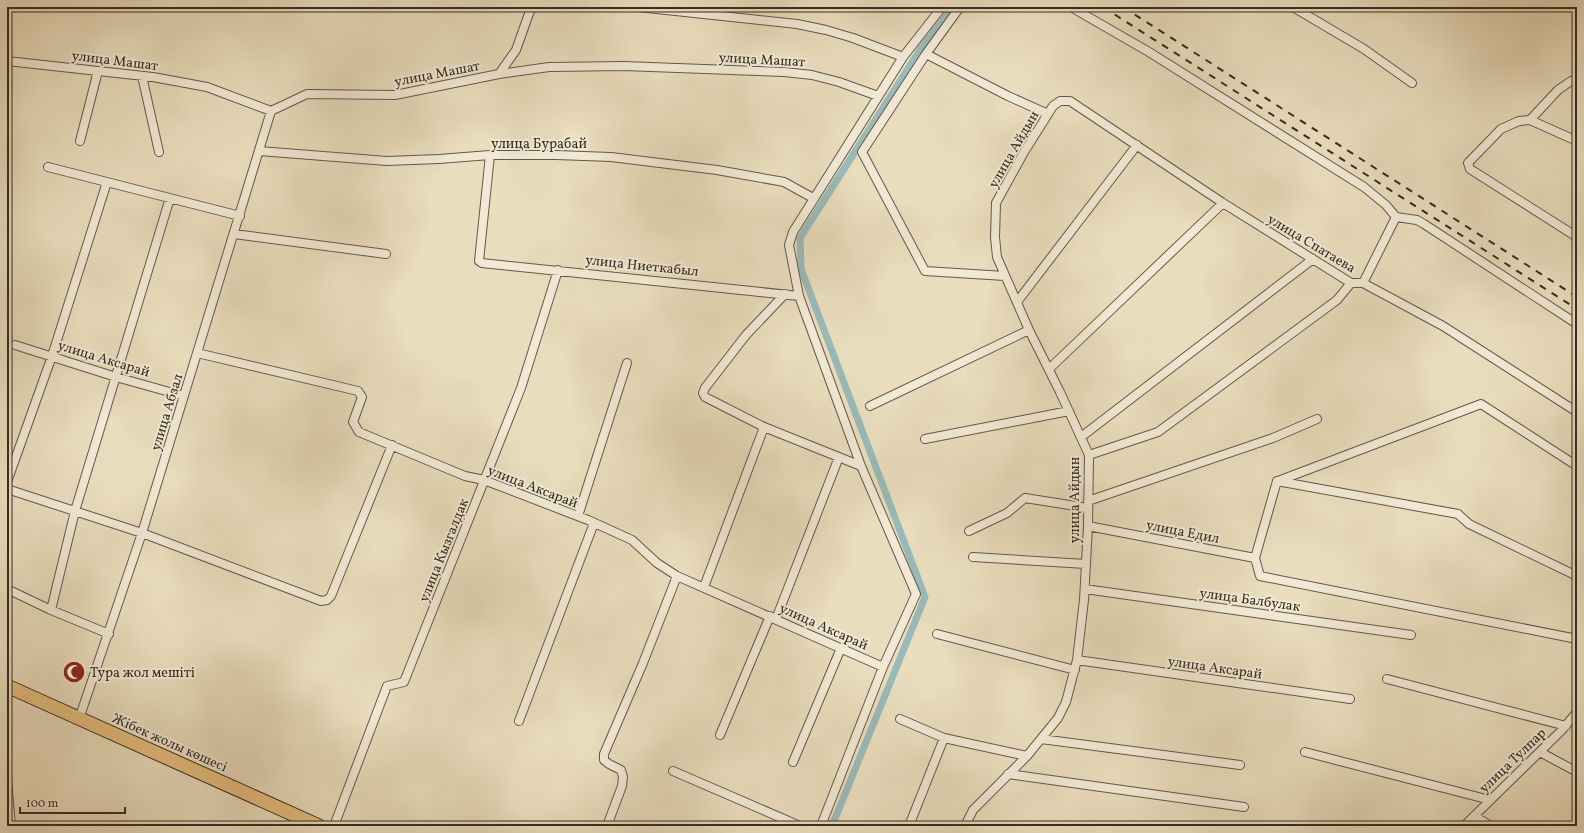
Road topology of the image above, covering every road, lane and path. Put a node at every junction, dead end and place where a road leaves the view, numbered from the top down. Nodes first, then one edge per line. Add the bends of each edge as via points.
1 (533, 7) edge
2 (638, 7) edge
3 (942, 7) edge
4 (960, 7) edge
5 (1071, 7) edge
6 (1293, 7) edge
7 (926, 54) junction
8 (903, 58) junction
9 (7, 61) edge
10 (98, 71) junction
11 (499, 74) junction
12 (142, 76) junction
13 (1577, 82) edge
14 (1412, 83) dead end
15 (878, 96) junction
16 (1060, 101) joint
17 (271, 111) junction
18 (1048, 114) junction
19 (1530, 120) junction
20 (80, 141) dead end
21 (1577, 141) edge
22 (1137, 145) junction
23 (159, 152) dead end
24 (259, 152) junction
25 (490, 155) junction
26 (48, 167) dead end
27 (107, 182) junction
28 (170, 198) junction
29 (813, 198) junction
30 (1223, 203) junction
31 (240, 216) junction
32 (1396, 217) junction
33 (234, 234) junction
34 (1577, 237) edge
35 (386, 254) dead end
36 (1313, 259) junction
37 (558, 270) junction
38 (1005, 276) junction
39 (1351, 283) junction
40 (1363, 283) junction
41 (785, 294) junction
42 (799, 296) junction
43 (1017, 302) junction
44 (1577, 324) edge
45 (1029, 330) junction
46 (15, 345) dead end
47 (198, 353) junction
48 (52, 356) junction
49 (627, 363) dead end
50 (1049, 369) junction
51 (116, 377) junction
52 (184, 396) junction
53 (870, 406) dead end
54 (1069, 411) junction
55 (1577, 412) edge
56 (1317, 418) dead end
57 (764, 426) junction
58 (1081, 437) junction
59 (925, 439) dead end
60 (392, 445) junction
61 (1089, 455) junction
62 (839, 458) junction
63 (861, 466) junction
64 (1577, 466) edge
65 (484, 480) junction
66 (1277, 481) junction
67 (7, 482) edge
68 (7, 489) edge
69 (1088, 505) junction
70 (75, 510) junction
71 (578, 516) junction
72 (594, 523) junction
73 (1088, 526) junction
74 (970, 531) dead end
75 (142, 533) junction
76 (973, 557) dead end
77 (1255, 558) junction
78 (1086, 564) junction
79 (677, 576) junction
80 (1577, 576) edge
81 (704, 587) junction
82 (7, 589) edge
83 (1085, 589) junction
84 (50, 610) junction
85 (773, 618) junction
86 (109, 634) junction
87 (937, 634) dead end
88 (1411, 634) dead end
89 (1577, 639) edge
90 (841, 648) junction
91 (1077, 660) junction
92 (882, 667) junction
93 (1075, 670) junction
94 (1387, 679) dead end
95 (7, 686) edge
96 (7, 693) edge
97 (1350, 699) dead end
98 (1577, 712) edge
99 (79, 719) junction
100 (900, 719) dead end
101 (519, 721) dead end
102 (1566, 726) junction
103 (720, 735) dead end
104 (944, 738) junction
105 (1041, 738) junction
106 (1305, 752) dead end
107 (1540, 752) junction
108 (1027, 756) junction
109 (793, 762) dead end
110 (1240, 765) dead end
111 (673, 772) dead end
112 (1577, 772) edge
113 (1008, 774) junction
114 (7, 780) edge
115 (1490, 800) junction
116 (1244, 807) dead end
117 (1474, 816) junction
118 (11, 826) edge
119 (299, 826) edge
120 (319, 826) edge
121 (334, 826) edge
122 (607, 826) edge
123 (800, 826) edge
124 (821, 826) edge
125 (909, 826) edge
126 (965, 826) edge
127 (1464, 826) edge
128 (1491, 826) edge

1 - 11 street via 516,50
2 - 8 street via 797,24 853,38
3 - 8 street
4 - 7 street
5 - 32 street via 1149,52 1364,187
6 - 14 street via 1364,49
7 - 18 street
7 - 38 street via 862,152 925,271
8 - 15 street
9 - 10 street, улица Машат
10 - 12 street, улица Машат
10 - 20 street
11 - 15 street, улица Машат via 549,67 624,66 784,72 812,75
11 - 17 street, улица Машат via 395,95 307,94
12 - 17 street, улица Машат via 207,87
12 - 23 street
13 - 19 street via 1571,81 1558,90
15 - 29 street
16 - 18 street, улица Айдын
16 - 22 street, улица Спатаева via 1070,101
17 - 24 street, улица Абзал
18 - 38 street, улица Айдын via 996,203 997,257
19 - 21 street
19 - 34 street via 1519,121 1501,129 1468,163 1470,169
22 - 30 street, улица Спатаева
22 - 43 street
24 - 25 street, улица Бурабай via 387,161
24 - 31 street, улица Абзал
25 - 29 street, улица Бурабай via 611,157 717,170 784,182
25 - 37 street, улица Ниеткабыл via 479,261
26 - 27 street
27 - 28 street
27 - 48 street
28 - 31 street
28 - 51 street
29 - 42 street via 793,232 789,245
30 - 36 street, улица Спатаева
30 - 50 street
31 - 33 street, улица Абзал
32 - 40 street
32 - 44 street via 1417,220 1424,224
33 - 35 street
33 - 47 street, улица Абзал
36 - 39 street, улица Спатаева
36 - 58 street
37 - 41 street, улица Ниеткабыл
37 - 65 street, улица Кызгалдак via 521,388
38 - 43 street, улица Айдын
39 - 40 street, улица Спатаева
39 - 61 street via 1337,300 1158,432
40 - 55 street, улица Спатаева via 1443,326
41 - 42 street, улица Ниеткабыл
41 - 57 street via 746,335 702,394
42 - 63 street
43 - 45 street, улица Айдын
45 - 50 street, улица Айдын
45 - 53 street
46 - 48 street, улица Аксарай
47 - 52 street, улица Абзал
47 - 60 street, улица Аксарай via 358,391 362,397 353,422 355,428
48 - 51 street, улица Аксарай
48 - 67 street
49 - 71 street
50 - 54 street, улица Айдын
51 - 52 street, улица Аксарай
51 - 70 street
52 - 75 street, улица Абзал
54 - 58 street, улица Айдын
54 - 59 street
56 - 69 street via 1273,438
57 - 62 street
57 - 81 street
58 - 61 street, улица Айдын
60 - 65 street, улица Аксарай via 465,476
60 - 75 street via 331,596 327,600 322,601
61 - 69 street, улица Айдын
62 - 63 street
62 - 85 street
63 - 92 street via 916,594
64 - 66 street via 1481,404
65 - 71 street, улица Аксарай
65 - 121 street, улица Кызгалдак via 404,682 387,686
66 - 77 street
66 - 80 street via 1458,514 1469,524
68 - 70 street
69 - 73 street, улица Айдын
69 - 74 street via 1025,498 1007,513
70 - 75 street
70 - 84 street
71 - 72 street, улица Аксарай
72 - 79 street, улица Аксарай via 632,540 657,563
72 - 101 street
73 - 77 street, улица Едил
73 - 78 street, улица Айдын
75 - 86 street, улица Абзал
76 - 78 street
77 - 89 street, улица Балбулак via 1260,576
78 - 83 street, улица Айдын
79 - 81 street, улица Аксарай
79 - 122 street via 604,754 604,760 620,770 623,777
81 - 85 street, улица Аксарай
82 - 84 street
83 - 88 street, улица Балбулак
83 - 91 street, улица Айдын
84 - 86 street
85 - 90 street, улица Аксарай
85 - 103 street
86 - 99 street, улица Абзал
87 - 93 street
90 - 92 street, улица Аксарай
90 - 109 street
91 - 93 street, улица Айдын
91 - 97 street, улица Аксарай
92 - 124 street
93 - 105 street, улица Айдын via 1066,702 1058,718
94 - 102 street
95 - 99 main road, Жібек жолы көшесі
96 - 119 main road, Жібек жолы көшесі
98 - 102 street, улица Тулпар
99 - 120 main road, Жібек жолы көшесі
100 - 104 street
102 - 107 street, улица Тулпар
104 - 108 street
104 - 125 street
105 - 108 street, улица Айдын
105 - 110 street
106 - 115 street
107 - 112 street
107 - 115 street, улица Тулпар
108 - 113 street, улица Айдын
111 - 123 street
113 - 116 street
113 - 126 street, улица Айдын via 973,810
114 - 118 street
115 - 117 street, улица Тулпар
117 - 127 street, улица Тулпар
117 - 128 street

